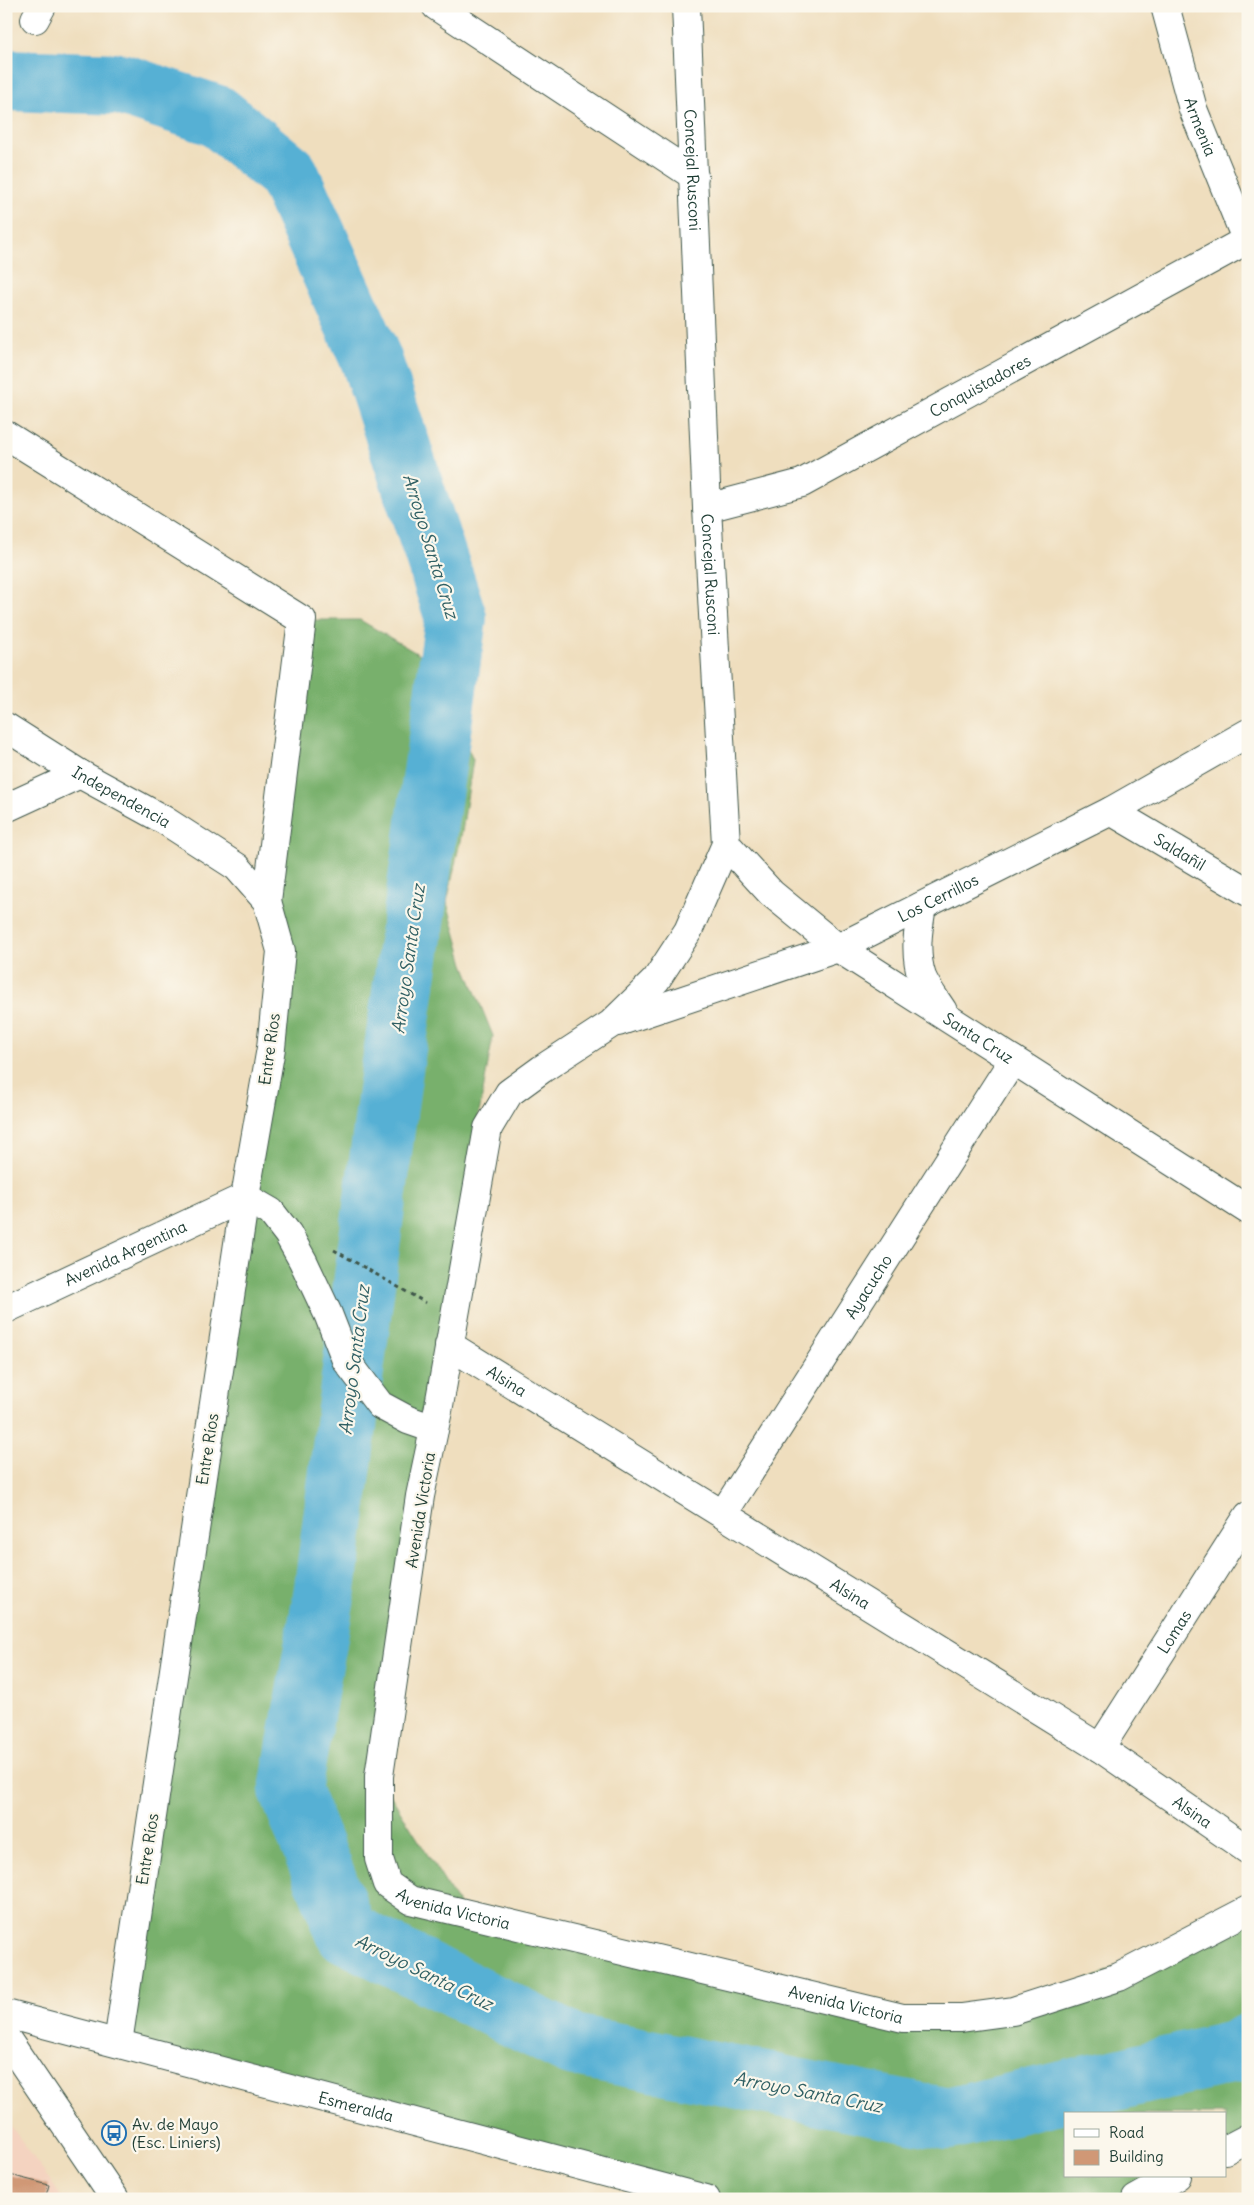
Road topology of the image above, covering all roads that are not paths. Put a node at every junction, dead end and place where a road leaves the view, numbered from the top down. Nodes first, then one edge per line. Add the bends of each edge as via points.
1 (436, 6) edge
2 (1164, 6) edge
3 (692, 10) edge
4 (694, 176) junction
5 (1247, 243) edge
6 (6, 435) edge
7 (707, 508) junction
8 (6, 727) edge
9 (1248, 733) edge
10 (80, 774) junction
11 (6, 808) edge
12 (1111, 812) junction
13 (726, 844) junction
14 (237, 867) joint
15 (1248, 892) edge
16 (267, 901) junction
17 (922, 906) junction
18 (838, 948) junction
19 (948, 1018) junction
20 (612, 1024) junction
21 (1013, 1060) junction
22 (542, 1069) joint
23 (245, 1197) junction
24 (1248, 1210) edge
25 (6, 1308) edge
26 (451, 1332) junction
27 (434, 1429) junction
28 (724, 1514) junction
29 (1248, 1516) edge
30 (1100, 1748) junction
31 (1248, 1850) edge
32 (1248, 1910) edge
33 (6, 2014) edge
34 (6, 2038) edge
35 (118, 2043) junction
36 (1248, 2138) edge
37 (1226, 2149) edge
38 (1173, 2178) edge
39 (115, 2199) edge
40 (706, 2199) edge
41 (1136, 2199) edge

1 - 4 street
2 - 5 street, Armenia via 1193,109
3 - 4 street, Concejal Rusconi
4 - 7 street, Concejal Rusconi
5 - 7 street, Conquistadores via 802,483
6 - 16 street via 302,620
7 - 13 street, Concejal Rusconi
8 - 10 street, Independencia
9 - 12 street, Los Cerrillos
10 - 11 street
10 - 14 street, Independencia via 164,820
12 - 15 street, Saldañil
12 - 17 street, Los Cerrillos
13 - 18 street, Santa Cruz via 771,893
13 - 20 street, Concejal Rusconi via 688,931 656,980
14 - 16 street, Entre Ríos
16 - 23 street, Entre Ríos via 281,951 271,1048
17 - 18 street, Los Cerrillos
17 - 19 street via 917,938 918,959 923,978
18 - 19 street, Santa Cruz
18 - 20 street, Los Cerrillos
19 - 21 street, Santa Cruz
20 - 22 street, Concejal Rusconi
21 - 24 street, Santa Cruz
21 - 28 street, Ayacucho
22 - 26 street, Avenida Victoria via 509,1093 488,1128
23 - 25 street, Avenida Argentina
23 - 27 street via 272,1212 288,1234 328,1314 346,1360 380,1405
23 - 35 street, Entre Ríos
26 - 27 street, Avenida Victoria
26 - 28 street, Alsina
27 - 32 street, Avenida Victoria via 420,1496 379,1776 380,1858 387,1884 410,1900 903,2018 961,2018 1013,2011 1119,1977
28 - 30 street, Alsina
29 - 30 street, Lomas
30 - 31 street, Alsina
33 - 35 street, Esmeralda
34 - 39 street
35 - 40 street, Esmeralda
36 - 37 street
38 - 41 street

